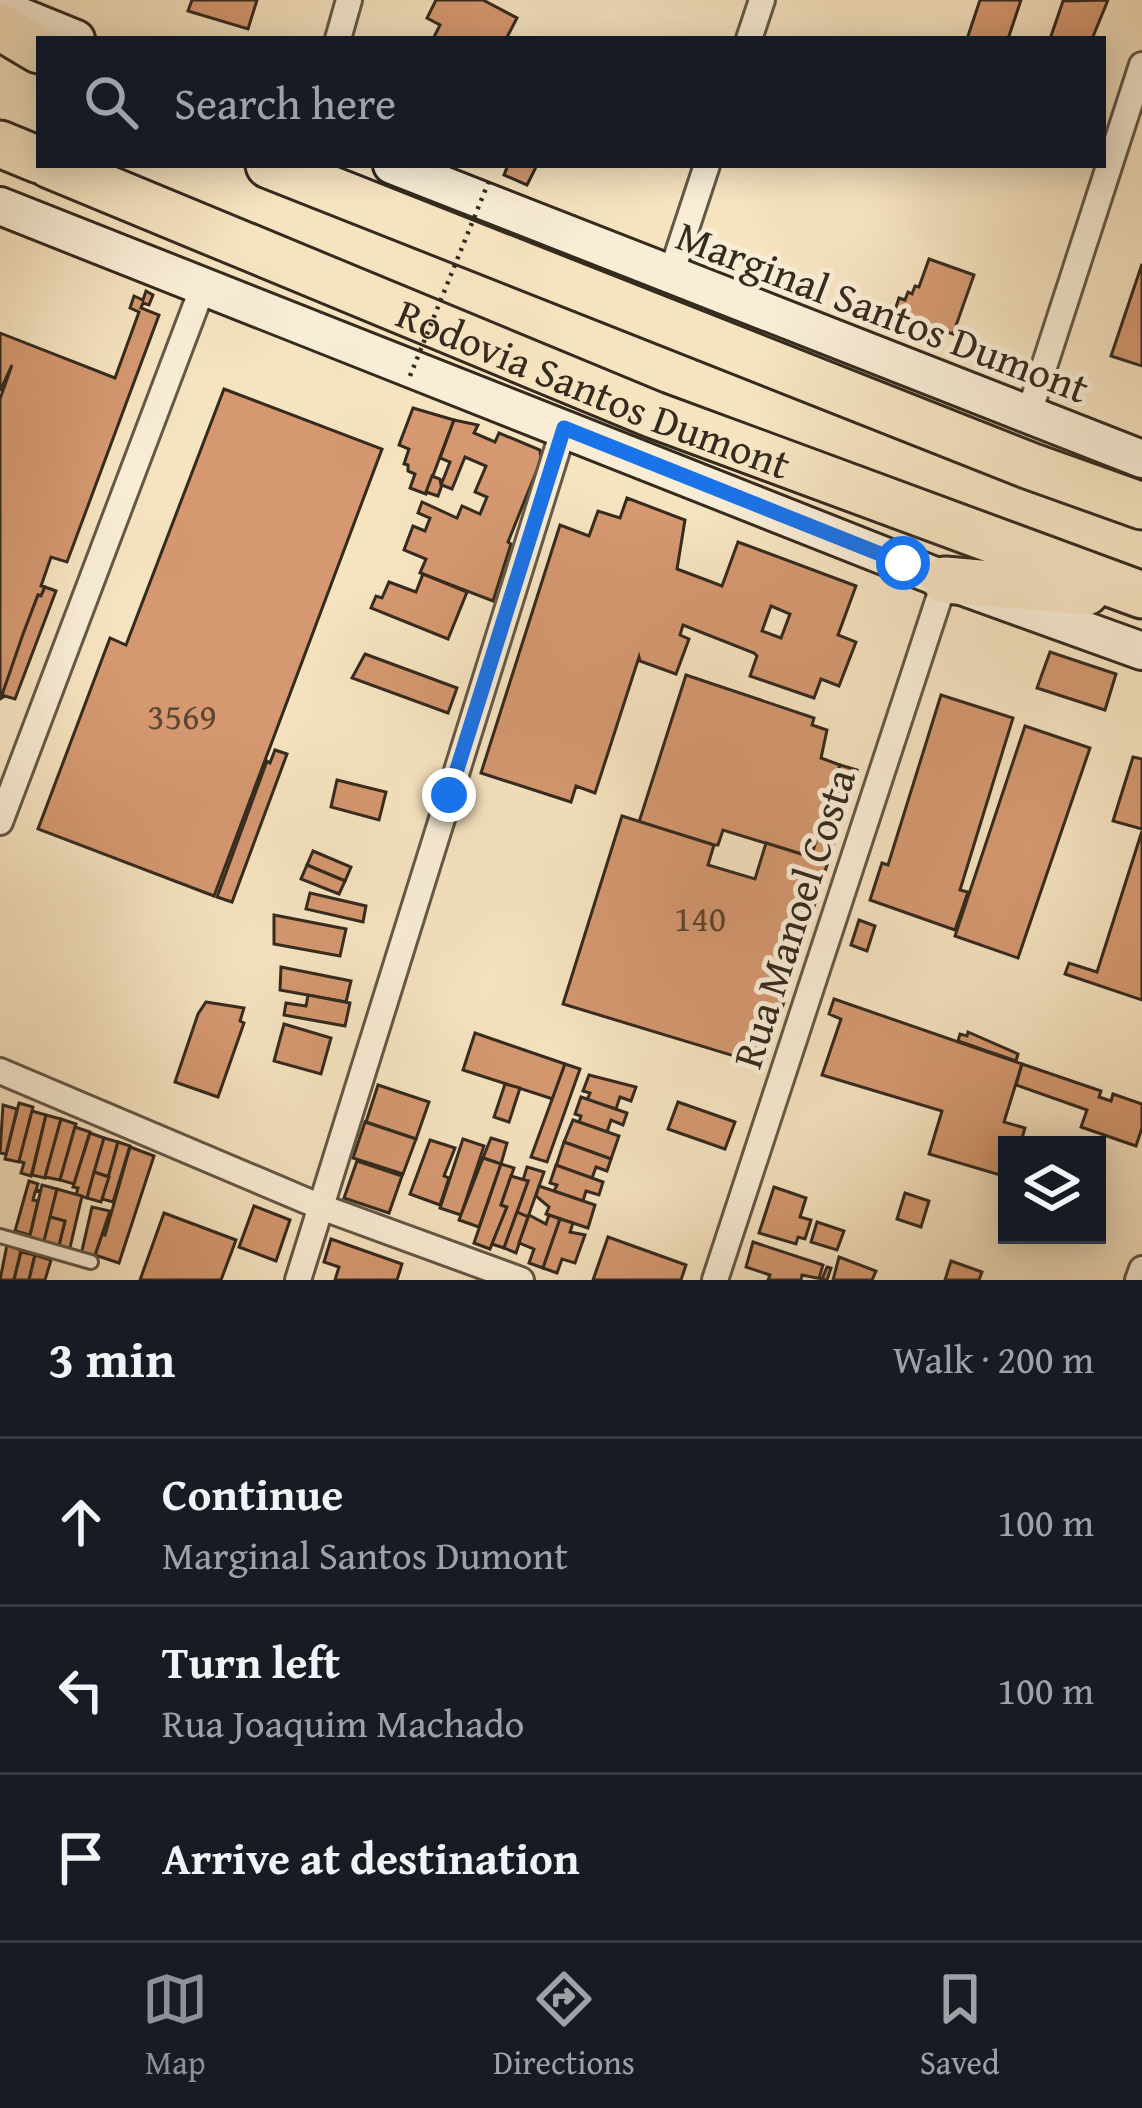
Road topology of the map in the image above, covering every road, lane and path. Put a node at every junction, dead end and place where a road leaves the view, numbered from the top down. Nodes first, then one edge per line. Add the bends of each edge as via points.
1 (350, 0) edge
2 (762, 0) edge
3 (0, 8) edge
4 (0, 27) edge
5 (69, 36) edge
6 (339, 36) edge
7 (750, 36) edge
8 (36, 48) edge
9 (0, 57) edge
10 (1142, 65) edge
11 (36, 72) edge
12 (0, 144) edge
13 (36, 159) edge
14 (57, 168) edge
15 (277, 168) edge
16 (399, 168) edge
17 (706, 168) edge
18 (491, 176) dead end
19 (0, 206) edge
20 (670, 277) junction
21 (204, 284) junction
22 (410, 376) dead end
23 (1028, 416) junction
24 (564, 428) junction
25 (1142, 459) edge
26 (1142, 506) edge
27 (945, 580) junction
28 (1142, 596) edge
29 (1142, 650) edge
30 (0, 822) edge
31 (0, 1071) edge
32 (321, 1207) junction
33 (0, 1236) edge
34 (91, 1262) dead end
35 (1142, 1270) edge
36 (298, 1280) edge
37 (521, 1280) edge
38 (716, 1280) edge
39 (1138, 1280) edge

1 - 6 street
2 - 7 street
3 - 5 main road
4 - 8 highway
9 - 11 highway
10 - 23 street
12 - 13 highway
14 - 28 highway, Rodovia Santos Dumont via 654,415
15 - 26 highway, Rodovia Santos Dumont
16 - 20 main road, Marginal Santos Dumont
17 - 20 street
18 - 22 path, bridge
19 - 21 main road
20 - 23 main road, Marginal Santos Dumont
21 - 24 main road
21 - 30 street
23 - 25 main road, Marginal Santos Dumont
24 - 27 main road
24 - 32 street
27 - 28 highway
27 - 29 main road
27 - 38 street, Rua Manoel Costa
31 - 32 street
32 - 36 street
32 - 37 street
33 - 34 lane
35 - 39 street

